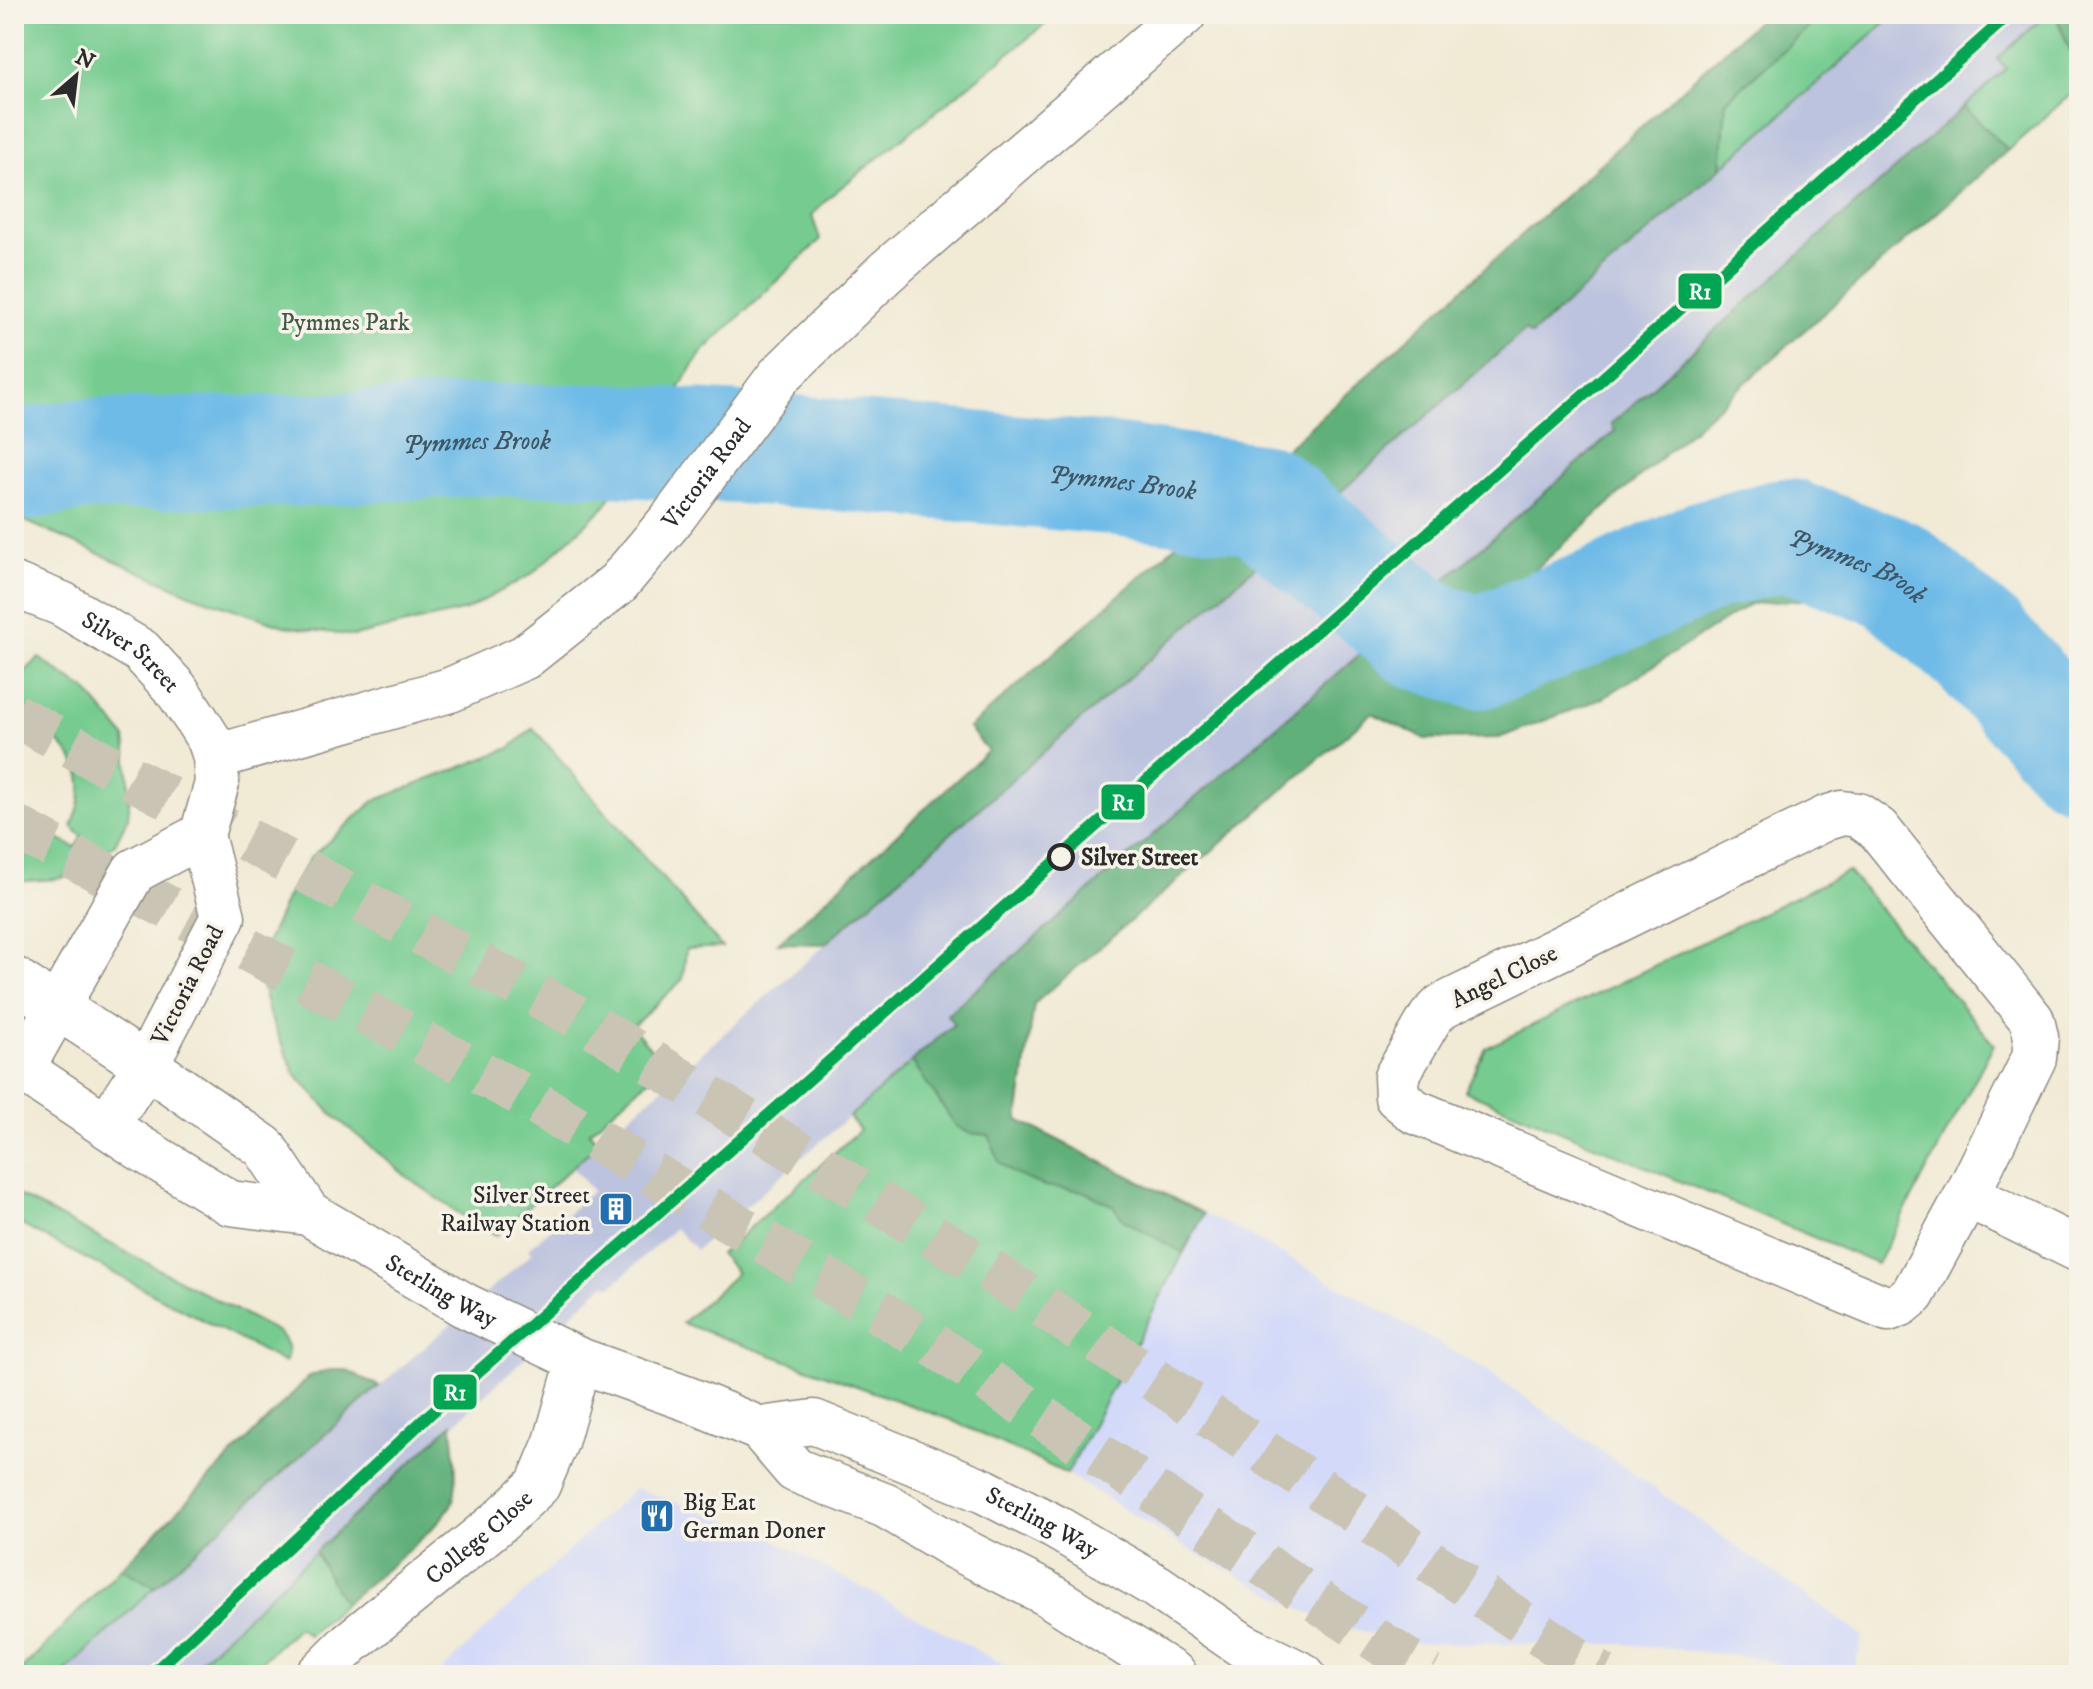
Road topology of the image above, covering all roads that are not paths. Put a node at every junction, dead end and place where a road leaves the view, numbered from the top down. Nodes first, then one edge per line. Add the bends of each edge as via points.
1 (1184, 14) edge
2 (14, 585) edge
3 (215, 757) junction
4 (202, 835) junction
5 (14, 979) edge
6 (58, 1006) junction
7 (146, 1065) junction
8 (18, 1066) edge
9 (107, 1125) junction
10 (1967, 1195) junction
11 (308, 1213) junction
12 (2079, 1250) edge
13 (579, 1360) junction
14 (760, 1429) junction
15 (318, 1675) edge
16 (1175, 1675) edge
17 (1303, 1675) edge

1 - 3 street, Victoria Road via 886,272 779,376 618,583 525,657 450,690
2 - 3 street, Silver Street via 62,604 141,651 176,689
3 - 4 street via 217,783
4 - 6 street via 134,871
4 - 7 street, Victoria Road via 223,917
5 - 6 street, Sterling Way
6 - 7 street, Sterling Way
6 - 8 street
7 - 9 street, Victoria Road
7 - 11 street, Sterling Way via 264,1147
8 - 9 street, Sterling Way
9 - 11 street, Sterling Way via 230,1203
10 - 10 street, Angel Close via 1913,1294 1888,1309 1414,1111 1397,1097 1396,1077 1442,1006 1826,818 1858,815 1878,829 2032,1020 2034,1058
10 - 12 street
11 - 13 street, Sterling Way via 464,1305
13 - 14 street, Sterling Way
13 - 15 street, College Close via 538,1485
14 - 16 street, Sterling Way via 795,1470 886,1506 1044,1592
14 - 17 street, Sterling Way via 814,1422 984,1491 1156,1586 1242,1645

